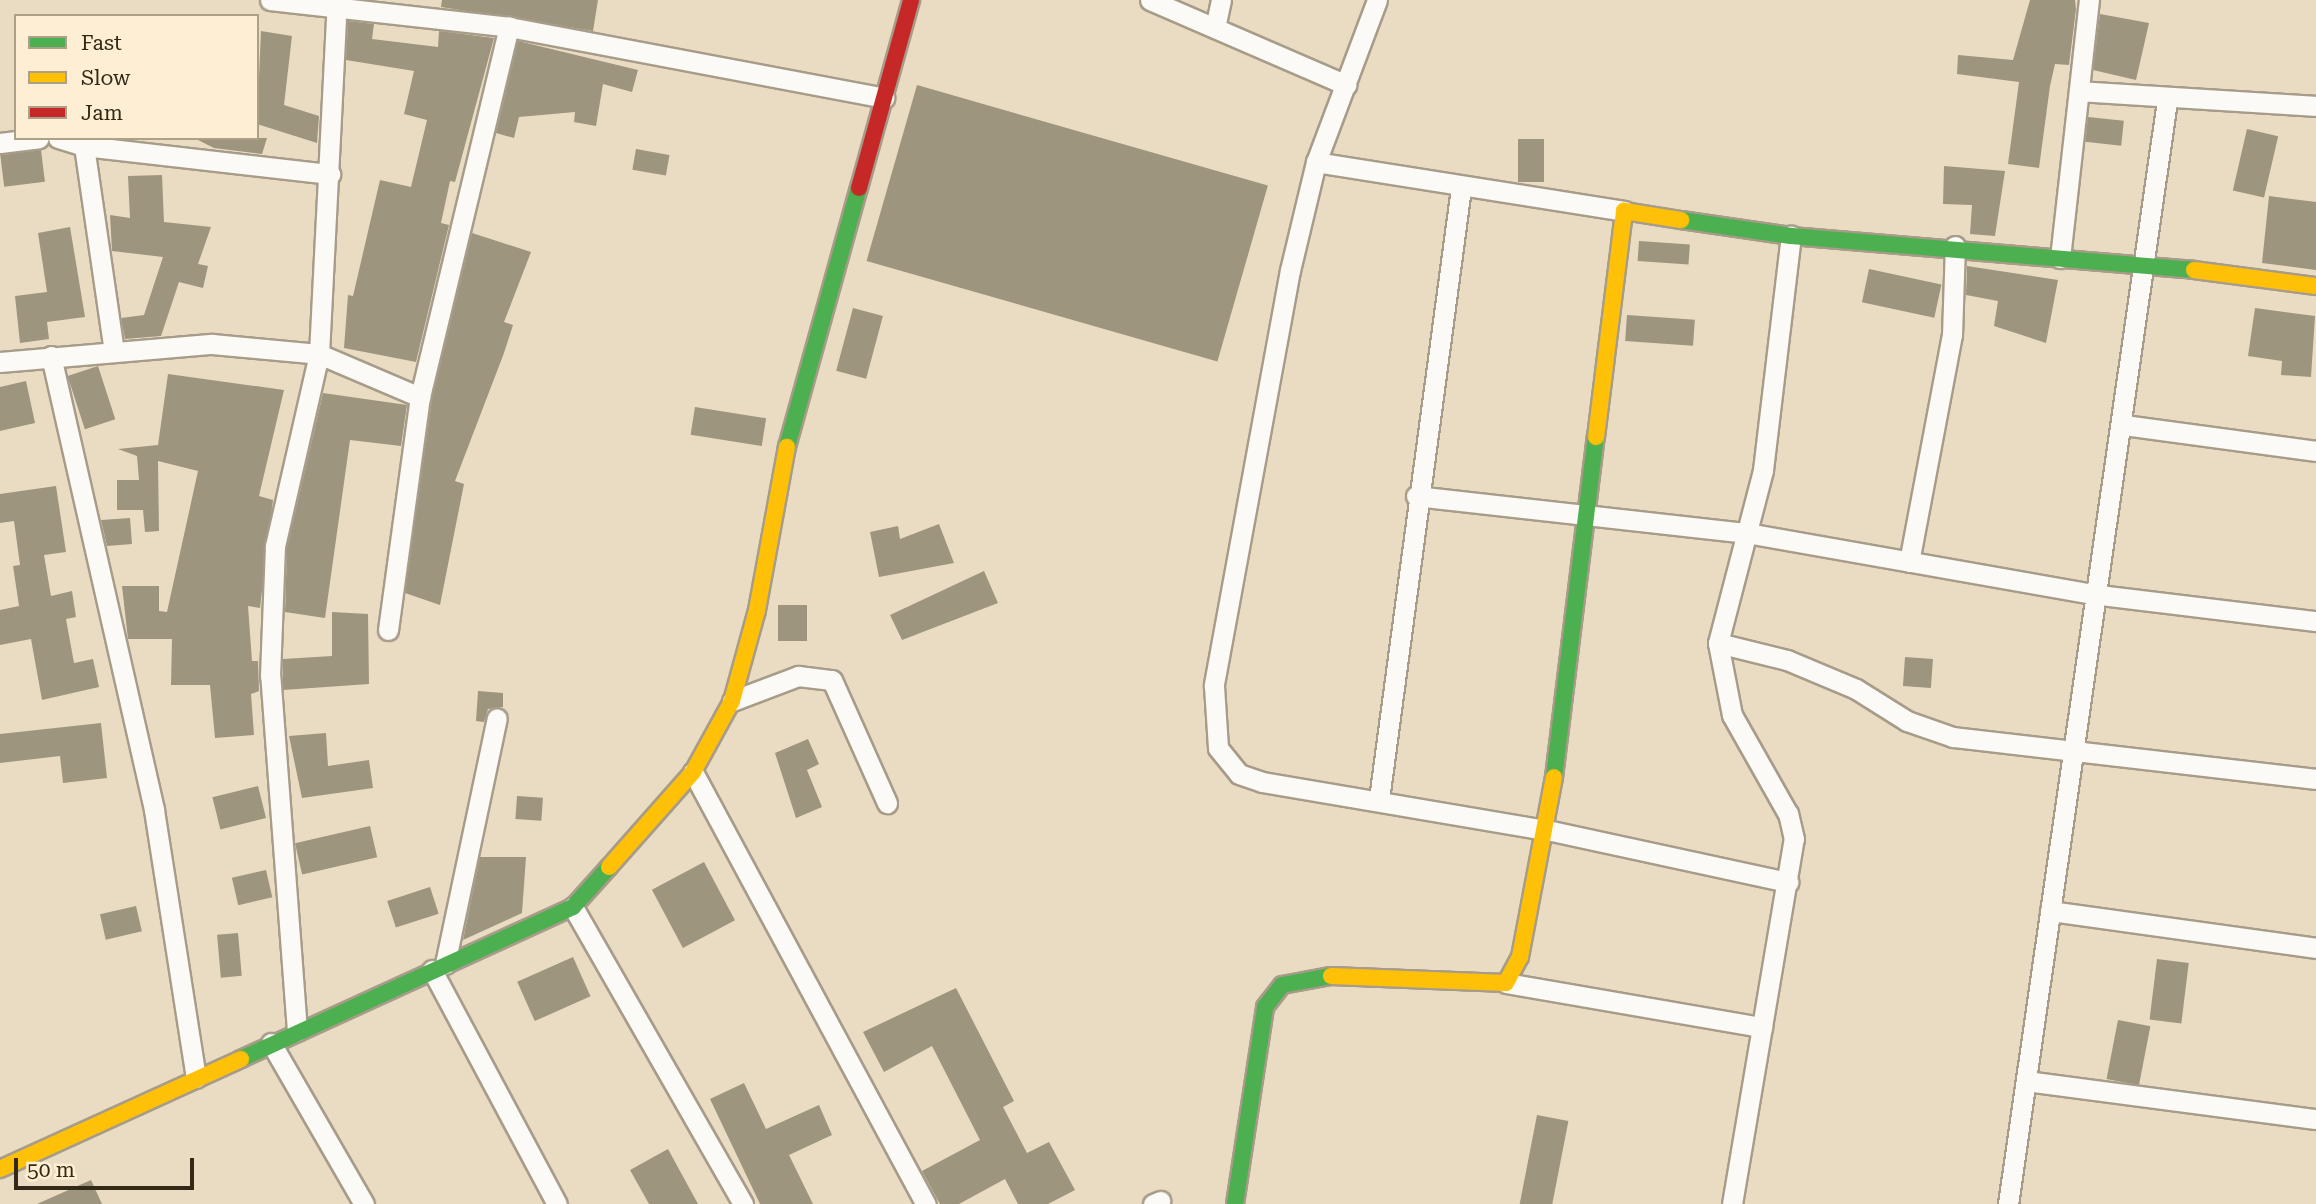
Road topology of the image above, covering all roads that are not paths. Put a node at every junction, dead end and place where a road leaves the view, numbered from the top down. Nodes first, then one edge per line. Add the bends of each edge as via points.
1 (270, 0) edge
2 (911, 0) edge
3 (1150, 0) edge
4 (1221, 0) edge
5 (1377, 0) edge
6 (2089, 0) edge
7 (337, 2) edge
8 (509, 27) junction
9 (1214, 28) junction
10 (1346, 85) junction
11 (2079, 91) junction
12 (884, 98) junction
13 (2167, 101) junction
14 (2316, 106) edge
15 (23, 140) edge
16 (64, 140) edge
17 (0, 143) edge
18 (84, 146) junction
19 (1316, 162) junction
20 (330, 174) junction
21 (1461, 188) junction
22 (1624, 211) junction
23 (1791, 236) junction
24 (1955, 246) junction
25 (2060, 258) junction
26 (2145, 264) junction
27 (2316, 286) edge
28 (114, 352) junction
29 (319, 354) junction
30 (51, 356) junction
31 (0, 362) edge
32 (421, 397) junction
33 (2124, 425) junction
34 (2316, 451) edge
35 (1416, 496) junction
36 (1586, 518) junction
37 (1748, 533) junction
38 (1909, 562) junction
39 (2101, 595) junction
40 (2316, 621) edge
41 (388, 630) dead end
42 (1718, 643) junction
43 (732, 701) junction
44 (497, 718) dead end
45 (2072, 754) junction
46 (693, 772) junction
47 (2316, 779) edge
48 (1378, 799) junction
49 (887, 803) dead end
50 (1547, 830) junction
51 (1788, 883) junction
52 (573, 907) junction
53 (2050, 911) junction
54 (2316, 948) edge
55 (438, 967) junction
56 (1506, 983) junction
57 (1762, 1027) junction
58 (296, 1031) junction
59 (271, 1043) junction
60 (196, 1077) junction
61 (2026, 1081) junction
62 (2316, 1119) edge
63 (0, 1169) edge
64 (364, 1204) edge
65 (556, 1204) edge
66 (743, 1204) edge
67 (926, 1204) edge
68 (1235, 1204) edge
69 (1732, 1204) edge
70 (2008, 1204) edge

1 - 7 street
2 - 12 street
3 - 9 street
4 - 9 street
5 - 10 street
6 - 11 street
7 - 8 street
7 - 20 street
8 - 12 street
8 - 32 street
9 - 10 street
10 - 19 street
11 - 13 street
11 - 25 street
12 - 43 street via 781,469 757,610
13 - 14 street
13 - 26 street
15 - 17 street
16 - 18 street
18 - 20 street
18 - 28 street
19 - 21 street
19 - 48 street via 1272,362 1211,721 1218,748 1239,774
20 - 29 street
21 - 22 street
21 - 35 street
22 - 23 street
22 - 36 street
23 - 24 street
23 - 37 street via 1763,470
24 - 25 street
24 - 38 street via 1952,335
25 - 26 street
26 - 27 street
26 - 33 street
28 - 29 street via 212,344
28 - 30 street
29 - 32 street
29 - 58 street via 275,546 270,676
30 - 31 street
30 - 60 street via 154,810
32 - 41 street
33 - 34 street
33 - 39 street
35 - 36 street
35 - 48 street
36 - 37 street
36 - 50 street
37 - 38 street
37 - 42 street
38 - 39 street
39 - 40 street
39 - 45 street
42 - 45 street via 1787,660 1856,689 1907,722 1953,737
42 - 51 street via 1732,715 1788,814 1794,839
43 - 46 street
43 - 49 street via 799,676 832,680
44 - 55 street
45 - 47 street
45 - 53 street
46 - 52 street
46 - 67 street
48 - 50 street
50 - 51 street
50 - 56 street via 1520,957
51 - 57 street
52 - 55 street
52 - 66 street
53 - 54 street
53 - 61 street
55 - 58 street
55 - 65 street
56 - 57 street
56 - 68 street via 1438,985 1350,972 1282,985 1265,1007
57 - 69 street
58 - 59 street
59 - 60 street
59 - 64 street
60 - 63 street
61 - 62 street
61 - 70 street

